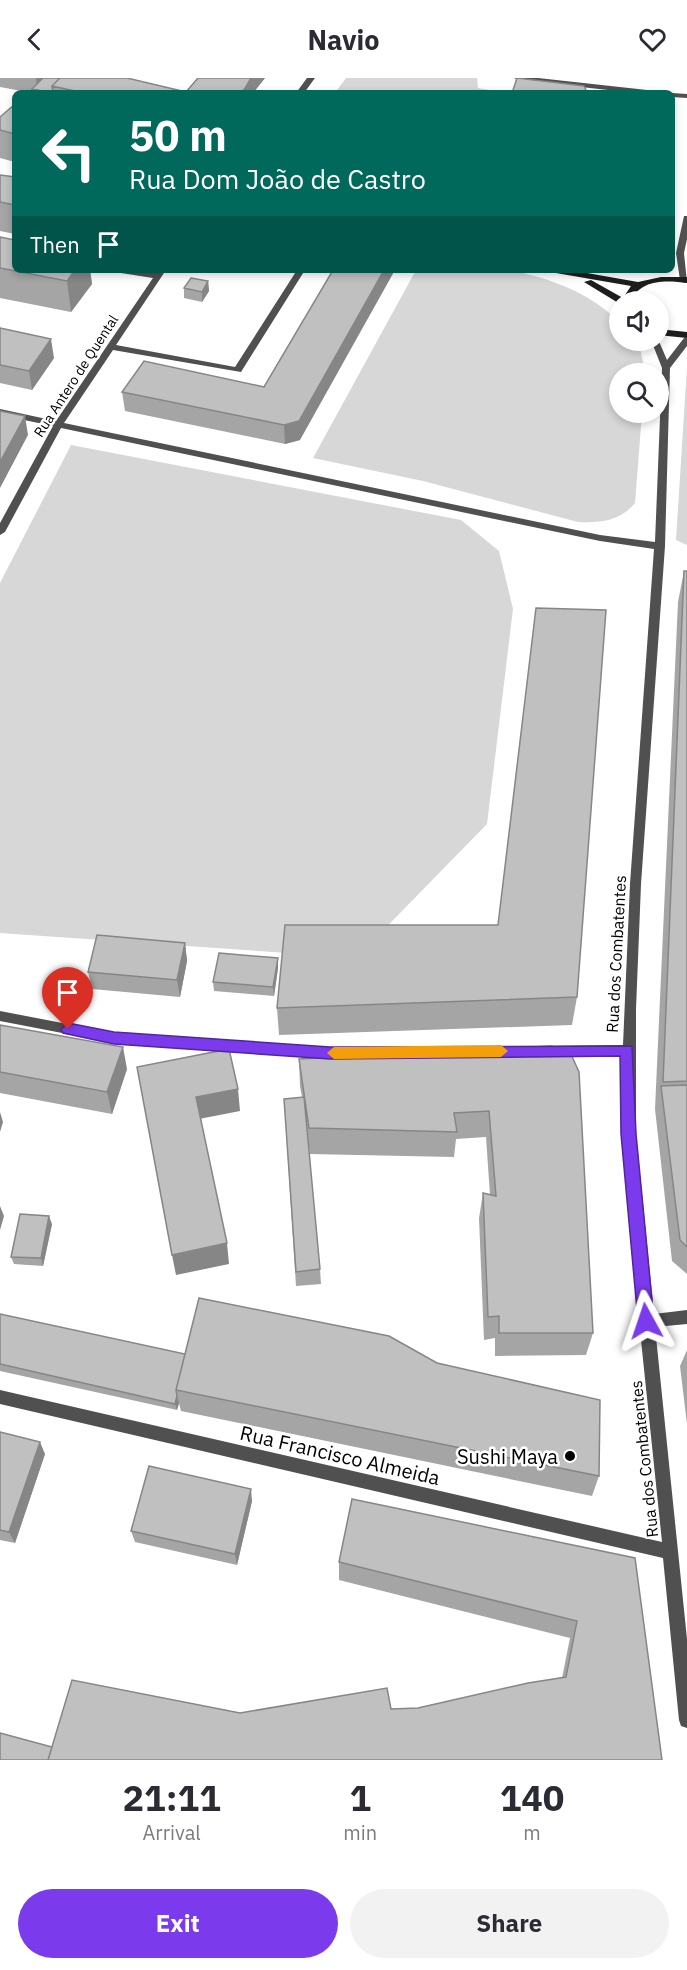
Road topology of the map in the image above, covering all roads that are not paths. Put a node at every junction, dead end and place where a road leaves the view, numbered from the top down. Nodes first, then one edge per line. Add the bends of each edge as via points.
1 (518, 78) edge
2 (628, 90) edge
3 (687, 218) edge
4 (159, 273) edge
5 (299, 273) edge
6 (568, 273) joint
7 (686, 280) edge
8 (638, 285) junction
9 (631, 291) edge
10 (609, 292) edge
11 (669, 333) edge
12 (687, 335) edge
13 (687, 340) edge
14 (110, 347) junction
15 (669, 364) edge
16 (0, 412) edge
17 (664, 423) edge
18 (58, 425) junction
19 (0, 532) edge
20 (660, 546) junction
21 (0, 1016) edge
22 (627, 1050) junction
23 (520, 1051) edge
24 (461, 1052) edge
25 (687, 1317) edge
26 (646, 1321) junction
27 (0, 1397) edge
28 (670, 1552) junction
29 (687, 1720) edge

1 - 2 street
3 - 7 street via 680,253
4 - 14 street, Rua Antero de Quental
5 - 14 street via 238,370
6 - 8 street
6 - 10 street
7 - 8 street via 659,279
8 - 9 street
11 - 12 street
13 - 15 street
14 - 18 street, Rua Antero de Quental
16 - 18 street
17 - 20 street, Rua dos Combatentes
18 - 19 street, Rua Antero de Quental
18 - 20 street via 600,538
20 - 22 street, Rua dos Combatentes
21 - 24 street via 114,1038 330,1053
22 - 23 street
22 - 26 street, Rua dos Combatentes via 629,1134
25 - 26 street
26 - 28 street, Rua dos Combatentes
27 - 28 street, Rua Francisco Almeida
28 - 29 street, Rua dos Combatentes

